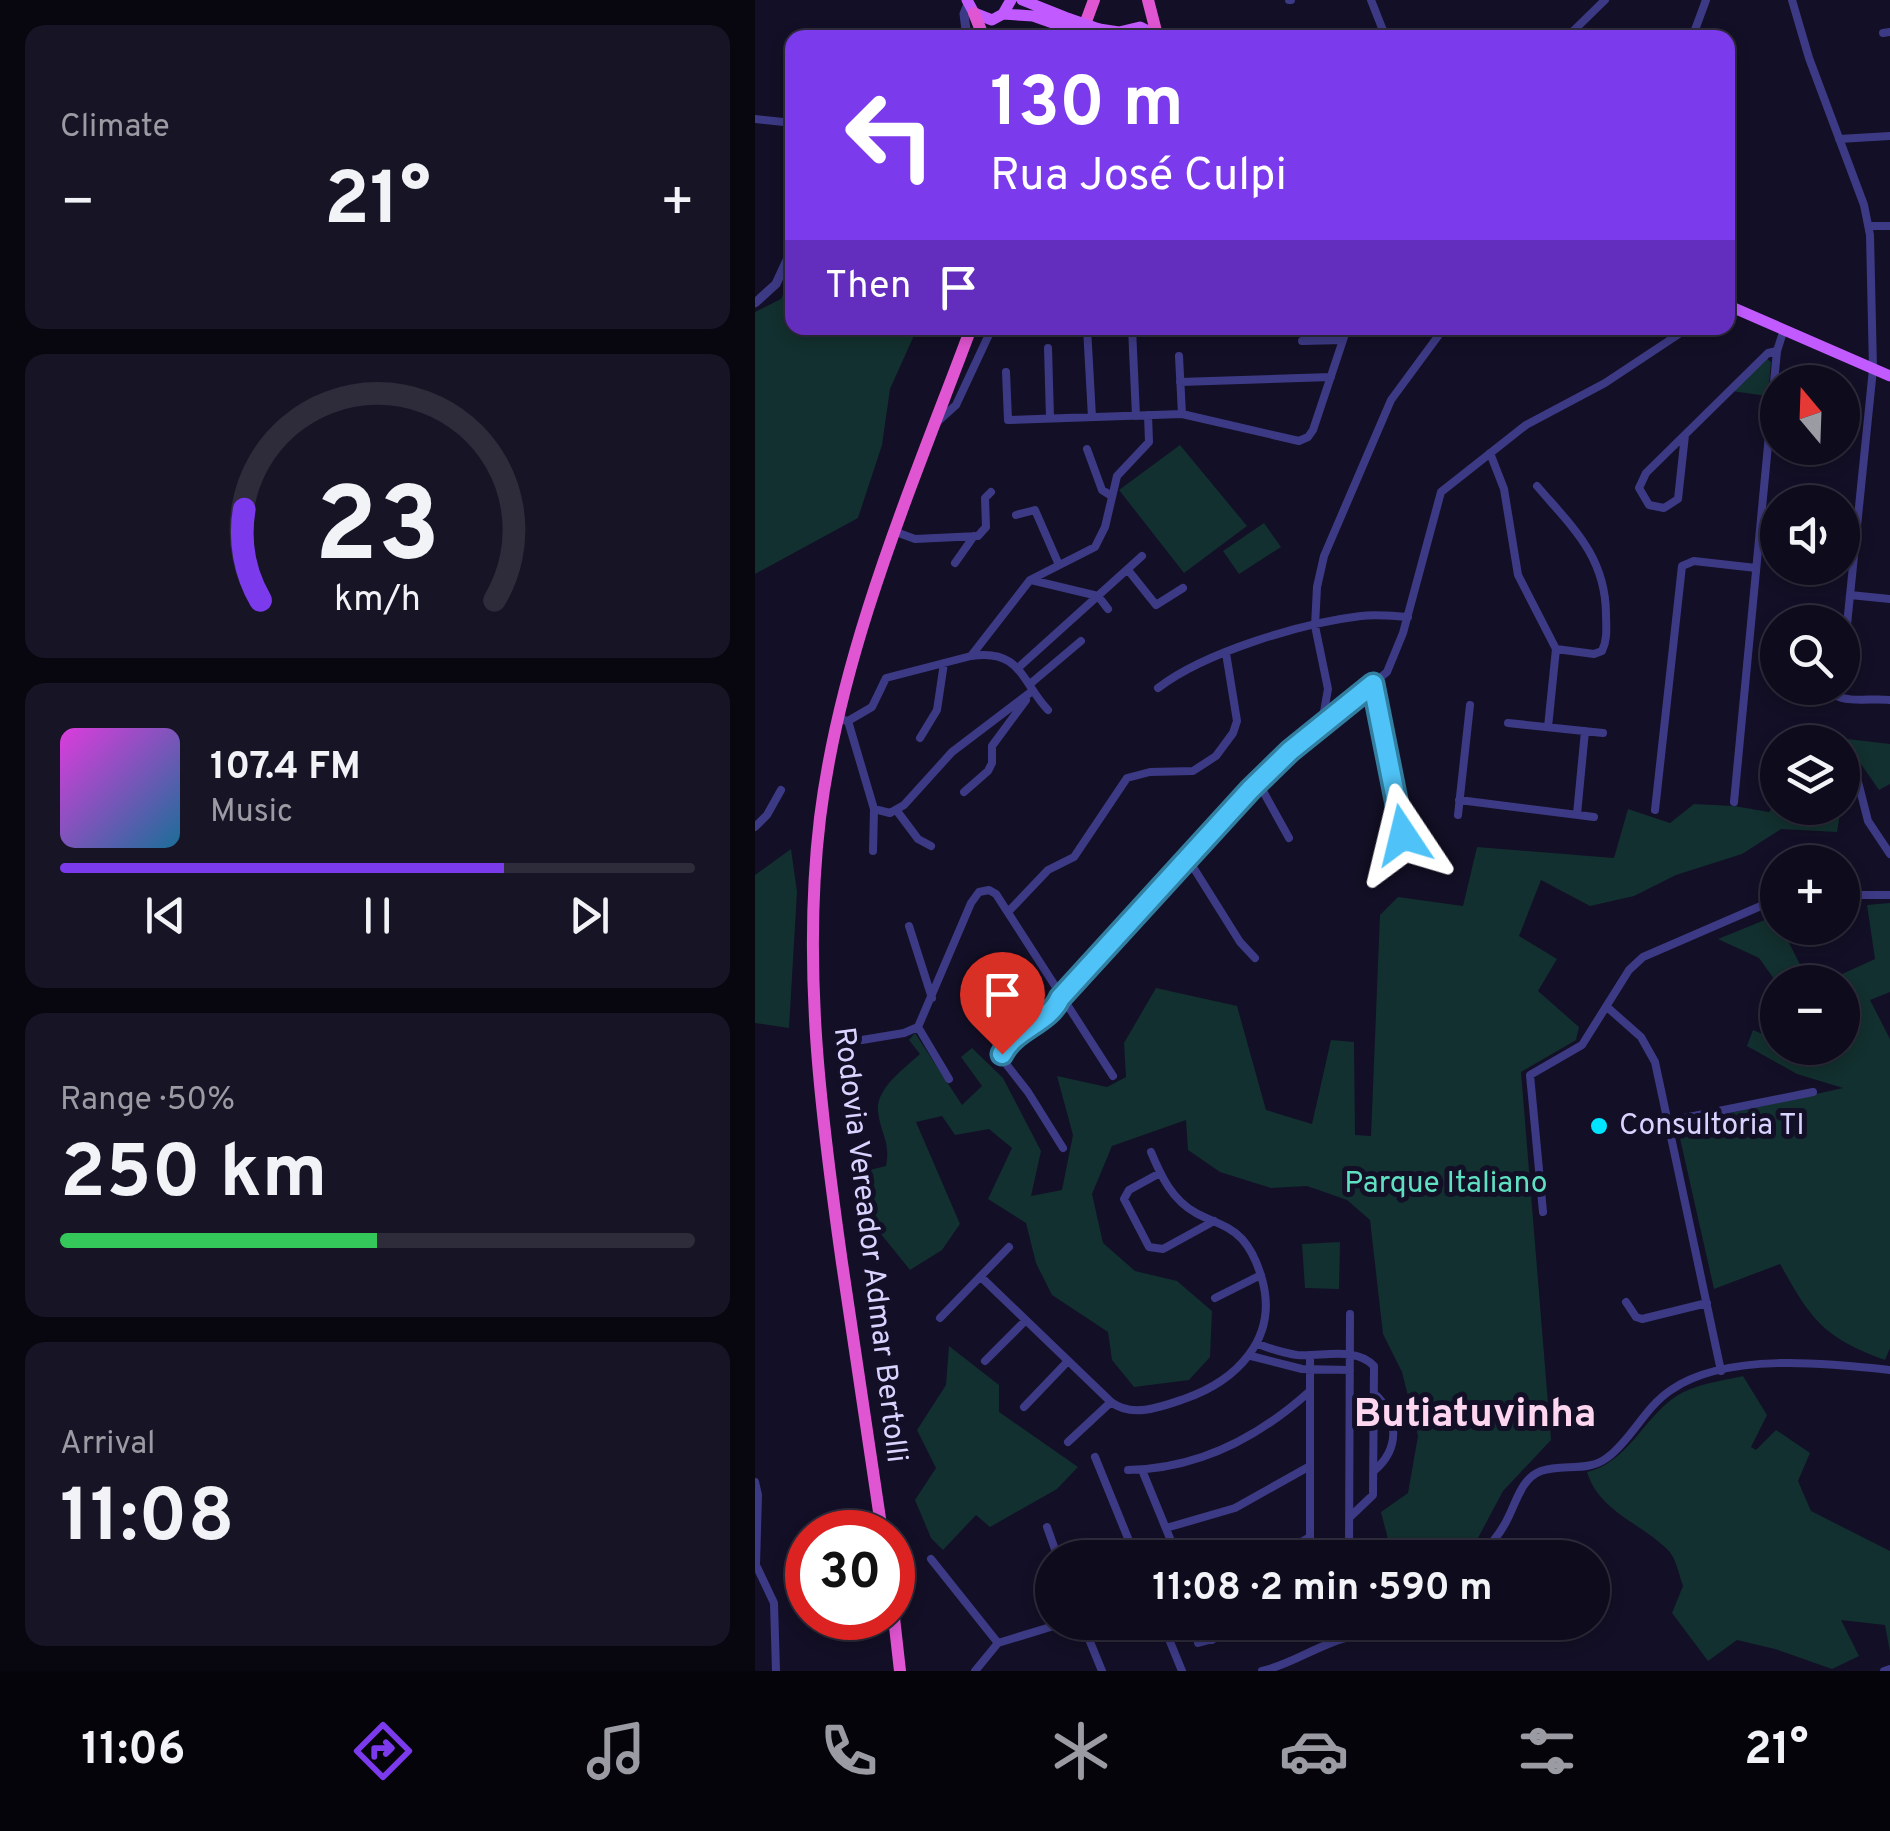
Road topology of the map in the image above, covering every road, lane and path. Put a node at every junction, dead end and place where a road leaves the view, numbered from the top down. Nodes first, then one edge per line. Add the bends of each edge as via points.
1 (1011, 0) edge
2 (1021, 0) edge
3 (1094, 0) edge
4 (1148, 0) edge
5 (1371, 0) edge
6 (1605, 0) edge
7 (1706, 0) edge
8 (1793, 0) edge
9 (967, 4) edge
10 (1040, 13) junction
11 (1003, 14) junction
12 (967, 30) edge
13 (980, 30) edge
14 (1083, 30) edge
15 (1089, 30) edge
16 (1157, 30) edge
17 (1383, 30) edge
18 (1574, 30) edge
19 (1695, 30) edge
20 (755, 119) edge
21 (785, 122) edge
22 (1890, 136) edge
23 (1839, 139) junction
24 (1869, 226) junction
25 (1890, 226) edge
26 (785, 264) edge
27 (755, 303) edge
28 (1735, 308) edge
29 (1784, 329) junction
30 (968, 335) edge
31 (988, 335) edge
32 (1087, 335) edge
33 (1131, 335) edge
34 (1345, 335) edge
35 (1439, 335) edge
36 (1678, 335) edge
37 (1343, 340) junction
38 (1301, 341) dead end
39 (1047, 348) dead end
40 (1777, 351) junction
41 (1179, 356) dead end
42 (1873, 369) junction
43 (1006, 372) dead end
44 (1890, 376) edge
45 (1331, 377) junction
46 (1181, 382) junction
47 (1183, 414) junction
48 (1148, 415) junction
49 (1135, 416) junction
50 (1092, 417) junction
51 (1051, 418) junction
52 (935, 424) junction
53 (1685, 434) junction
54 (1087, 448) dead end
55 (1488, 454) junction
56 (1537, 486) dead end
57 (991, 492) dead end
58 (1111, 495) junction
59 (1015, 516) dead end
60 (896, 532) junction
61 (974, 536) junction
62 (1142, 556) dead end
63 (955, 563) dead end
64 (1059, 564) junction
65 (1756, 568) junction
66 (1128, 570) junction
67 (1030, 580) junction
68 (1183, 588) dead end
69 (1849, 595) junction
70 (1098, 596) junction
71 (1890, 600) edge
72 (1848, 605) edge
73 (1108, 609) dead end
74 (1407, 617) junction
75 (1315, 626) junction
76 (1081, 641) dead end
77 (1556, 648) junction
78 (1226, 653) junction
79 (971, 656) junction
80 (944, 663) junction
81 (1019, 667) junction
82 (1373, 684) junction
83 (1030, 688) junction
84 (1157, 688) dead end
85 (1860, 697) edge
86 (1890, 700) edge
87 (1471, 704) dead end
88 (1049, 710) dead end
89 (844, 720) junction
90 (1323, 723) junction
91 (1507, 723) dead end
92 (1548, 728) junction
93 (1585, 732) junction
94 (1603, 733) dead end
95 (920, 738) dead end
96 (1259, 782) junction
97 (781, 790) dead end
98 (1860, 790) edge
99 (964, 792) dead end
100 (1459, 800) junction
101 (1734, 802) dead end
102 (874, 810) junction
103 (1655, 810) dead end
104 (897, 811) junction
105 (1577, 814) junction
106 (1458, 816) dead end
107 (1594, 816) dead end
108 (755, 827) edge
109 (1403, 835) dead end
110 (1289, 838) dead end
111 (931, 846) dead end
112 (873, 850) dead end
113 (1890, 854) edge
114 (1188, 859) junction
115 (1860, 895) edge
116 (1890, 895) edge
117 (1760, 906) edge
118 (1008, 912) junction
119 (909, 926) dead end
120 (1255, 958) dead end
121 (932, 998) junction
122 (1060, 998) junction
123 (1607, 1008) junction
124 (918, 1026) junction
125 (862, 1040) dead end
126 (1113, 1076) dead end
127 (949, 1079) dead end
128 (1813, 1092) dead end
129 (1669, 1121) junction
130 (1063, 1148) dead end
131 (1151, 1152) dead end
132 (1160, 1174) junction
133 (1543, 1212) dead end
134 (1214, 1221) junction
135 (1009, 1248) dead end
136 (1261, 1274) junction
137 (981, 1277) junction
138 (1215, 1298) dead end
139 (1626, 1302) dead end
140 (1707, 1303) junction
141 (1350, 1314) dead end
142 (940, 1318) dead end
143 (1025, 1320) junction
144 (1258, 1344) junction
145 (1350, 1354) junction
146 (1311, 1355) junction
147 (1251, 1356) junction
148 (985, 1361) dead end
149 (1068, 1361) junction
150 (1311, 1370) junction
151 (1350, 1370) junction
152 (1890, 1370) edge
153 (1721, 1371) junction
154 (1310, 1391) junction
155 (1376, 1395) junction
156 (1111, 1402) junction
157 (1023, 1407) dead end
158 (1068, 1442) dead end
159 (1095, 1457) dead end
160 (1310, 1466) junction
161 (1128, 1470) dead end
162 (1142, 1470) junction
163 (1375, 1470) junction
164 (755, 1482) edge
165 (878, 1510) edge
166 (1349, 1517) junction
167 (1047, 1527) dead end
168 (1166, 1528) junction
169 (1310, 1537) joint
170 (1052, 1540) edge
171 (1129, 1540) edge
172 (1171, 1540) edge
173 (1305, 1540) edge
174 (1349, 1540) edge
175 (1494, 1540) edge
176 (931, 1559) dead end
177 (1035, 1632) edge
178 (896, 1640) edge
179 (1089, 1640) edge
180 (1169, 1640) edge
181 (1212, 1640) edge
182 (1341, 1640) edge
183 (999, 1643) junction
184 (1198, 1643) dead end
185 (775, 1671) edge
186 (900, 1671) edge
187 (975, 1671) edge
188 (1101, 1671) edge
189 (1182, 1671) edge
190 (1261, 1671) edge

1 - 11 main road
2 - 10 main road
3 - 14 highway
4 - 16 highway
5 - 17 street
6 - 18 street
7 - 19 street
8 - 23 street
9 - 11 main road via 992,20
9 - 12 street
9 - 13 highway
10 - 11 main road
10 - 15 main road, bridge
20 - 21 street
22 - 23 street
23 - 24 street
24 - 25 street
24 - 42 street
26 - 27 street via 771,292
28 - 29 main road
29 - 40 street
29 - 42 main road
30 - 52 highway, Rodovia Vereador Admar Bertolli
31 - 52 street via 956,406
32 - 50 street
33 - 49 street
34 - 37 street
35 - 75 street via 1391,400 1348,493 1321,565
36 - 55 street
37 - 38 street
37 - 45 street
39 - 51 street
40 - 53 street
40 - 65 street
41 - 46 street
42 - 44 main road
42 - 69 street
43 - 51 street via 1008,420
45 - 46 street
45 - 47 street via 1304,440
46 - 47 street
47 - 48 street
48 - 49 street
48 - 58 street via 1149,442 1117,476
49 - 50 street
50 - 51 street
52 - 60 highway, Rodovia Vereador Admar Bertolli
53 - 53 street via 1680,494 1675,504 1649,506 1640,483
54 - 58 street via 1101,490
55 - 74 street via 1438,499
55 - 77 street via 1501,481 1518,574
56 - 77 street via 1592,552 1604,591 1603,651
57 - 61 street via 987,523
58 - 64 street via 1095,547
59 - 64 street via 1035,510
60 - 61 street via 915,539
60 - 89 highway, Rodovia Vereador Admar Bertolli via 871,603
61 - 63 street
62 - 66 street
64 - 67 street
65 - 101 street
65 - 103 street via 1685,562 1680,570
66 - 68 street via 1156,605
66 - 70 street
67 - 70 street
67 - 79 street
69 - 71 street
69 - 72 street
70 - 73 street
70 - 81 street
74 - 75 street via 1361,616
74 - 82 street via 1395,660
75 - 78 street
75 - 90 street via 1328,689
76 - 83 street
77 - 92 street
78 - 84 street
78 - 118 street via 1237,721 1216,756 1193,771 1127,778 1074,857 1049,870
79 - 80 street
79 - 81 street
80 - 89 street via 886,678 871,707
80 - 95 street via 937,710
81 - 83 street
82 - 90 street
82 - 109 street
83 - 88 street
83 - 99 street via 992,746 988,771
83 - 104 street via 951,752
85 - 86 street
87 - 100 street
89 - 102 street
89 - 165 highway, Rodovia Vereador Admar Bertolli via 820,820 814,1036
90 - 96 street
91 - 92 street
92 - 93 street
93 - 94 street
93 - 105 street
96 - 110 street
96 - 114 street
97 - 108 street
98 - 113 street via 1868,821
100 - 105 street
100 - 106 street
102 - 104 street
102 - 112 street
104 - 111 street
105 - 107 street
114 - 120 street
114 - 122 street
115 - 116 street
117 - 123 street via 1643,957
118 - 121 street via 992,891 975,897
118 - 122 street
119 - 121 street
121 - 124 street
122 - 126 street
122 - 130 street via 1002,1054
123 - 129 street via 1651,1052
123 - 133 street via 1577,1050 1530,1075
124 - 125 street
124 - 127 street
128 - 129 street
129 - 140 street
131 - 132 street
132 - 134 street via 1184,1205
132 - 134 street via 1124,1199 1149,1247 1163,1249
134 - 136 street via 1246,1243
135 - 137 street
136 - 138 street
136 - 144 street via 1266,1305
137 - 142 street
137 - 143 street
139 - 140 street via 1642,1319
140 - 153 street
141 - 145 street
143 - 148 street
143 - 149 street
144 - 146 street
144 - 147 street
145 - 146 street
145 - 151 street
145 - 155 street via 1374,1366
146 - 150 street
147 - 150 street
147 - 156 street via 1226,1378 1184,1399 1137,1410
149 - 156 street
149 - 157 street
150 - 151 street
150 - 154 street
151 - 166 street
152 - 153 street via 1781,1364
153 - 175 street via 1671,1390 1604,1460 1530,1478
154 - 160 street
154 - 162 street via 1237,1443
155 - 163 street
155 - 163 street via 1394,1437 1389,1456
156 - 158 street
159 - 171 street
160 - 168 street via 1235,1508
160 - 169 street
161 - 162 street
162 - 168 street
163 - 166 street via 1371,1500
164 - 185 street via 755,1564 774,1604
166 - 174 street
167 - 170 street
168 - 172 street
169 - 173 street
176 - 183 street
177 - 183 street
178 - 186 highway
179 - 188 street
180 - 189 street
181 - 184 street
182 - 190 street
183 - 187 street

